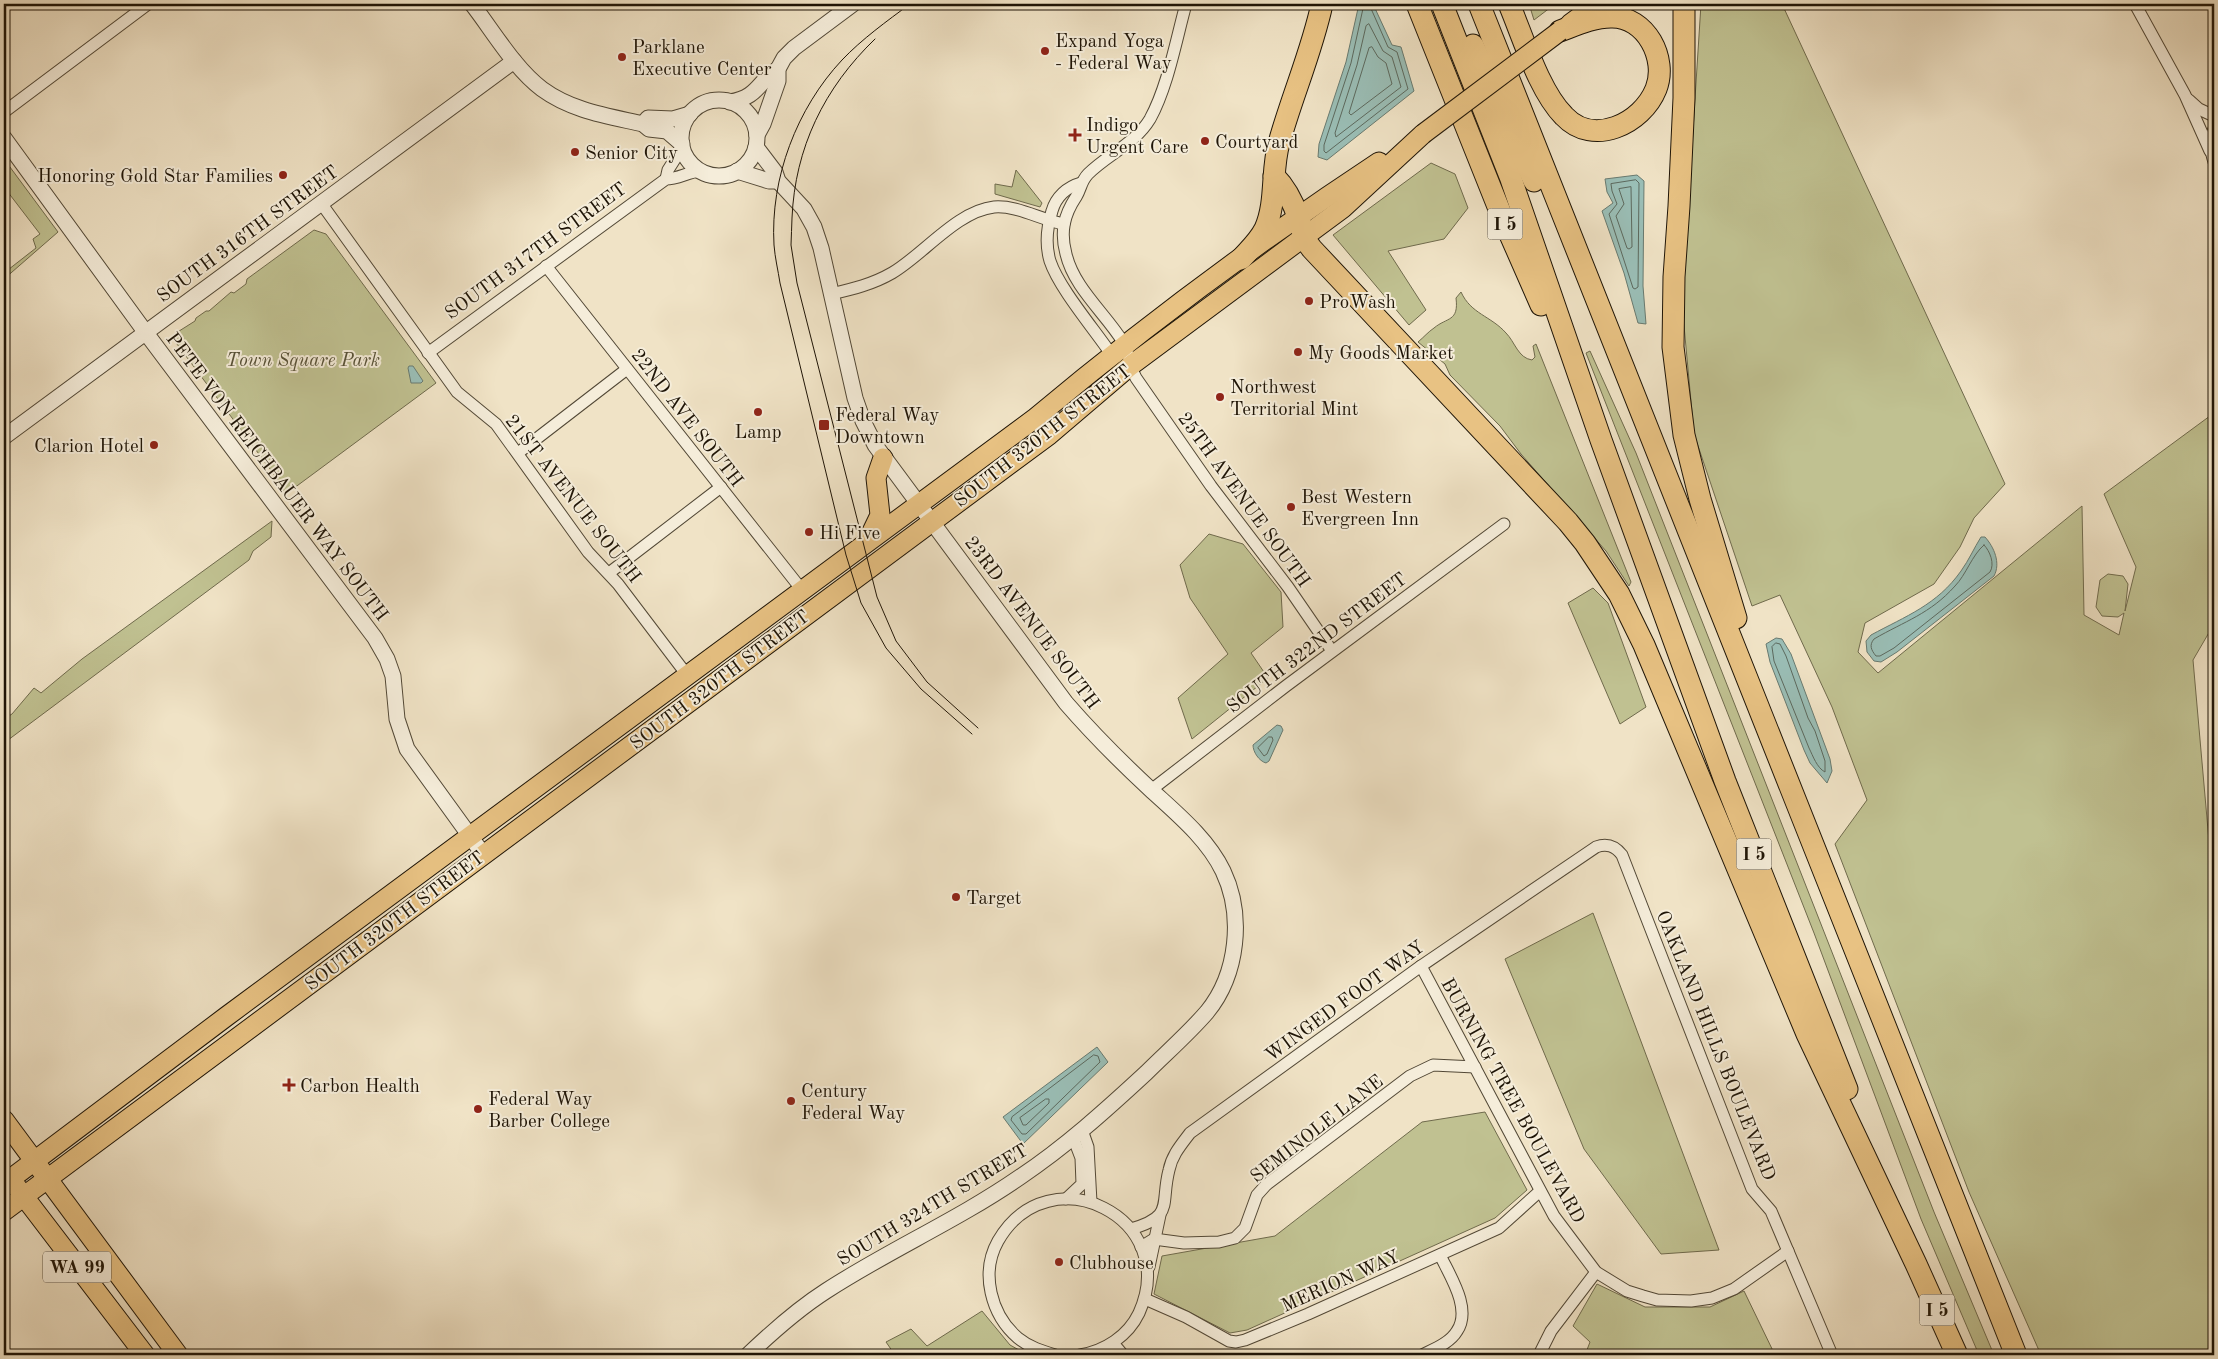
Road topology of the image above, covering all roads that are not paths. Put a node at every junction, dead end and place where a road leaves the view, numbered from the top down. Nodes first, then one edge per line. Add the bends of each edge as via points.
1 (148, 4) edge
2 (472, 4) edge
3 (853, 4) edge
4 (1186, 4) edge
5 (1322, 4) edge
6 (1417, 4) edge
7 (1442, 4) edge
8 (1455, 4) edge
9 (1478, 4) edge
10 (1509, 4) edge
11 (1597, 4) edge
12 (1684, 4) edge
13 (2135, 4) edge
14 (1560, 31) junction
15 (514, 60) junction
16 (778, 69) junction
17 (2185, 95) junction
18 (730, 102) junction
19 (4, 112) edge
20 (690, 114) junction
21 (2214, 116) edge
22 (643, 124) junction
23 (2214, 129) edge
24 (1423, 134) junction
25 (4, 138) edge
26 (756, 141) junction
27 (682, 146) junction
28 (2212, 156) edge
29 (700, 171) junction
30 (737, 172) junction
31 (1274, 176) junction
32 (666, 179) junction
33 (778, 181) junction
34 (1081, 183) junction
35 (321, 203) junction
36 (1298, 217) junction
37 (1049, 222) junction
38 (1064, 224) junction
39 (1303, 238) junction
40 (1241, 258) junction
41 (546, 266) junction
42 (831, 294) junction
43 (146, 333) junction
44 (1118, 349) junction
45 (428, 353) junction
46 (1130, 366) junction
47 (627, 369) junction
48 (1634, 397) junction
49 (4, 437) edge
50 (1601, 440) junction
51 (518, 453) junction
52 (883, 458) junction
53 (721, 487) junction
54 (918, 504) junction
55 (932, 521) junction
56 (1504, 524) dead end
57 (868, 542) junction
58 (609, 574) junction
59 (802, 590) junction
60 (782, 605) junction
61 (1332, 651) junction
62 (687, 676) junction
63 (711, 684) junction
64 (623, 750) junction
65 (1777, 753) junction
66 (1151, 790) junction
67 (470, 836) junction
68 (483, 854) junction
69 (1622, 855) joint
70 (1234, 910) joint
71 (330, 940) junction
72 (1421, 966) junction
73 (278, 1007) junction
74 (1475, 1067) junction
75 (4, 1120) edge
76 (1077, 1134) junction
77 (34, 1161) junction
78 (6, 1177) edge
79 (47, 1178) junction
80 (1540, 1191) junction
81 (24, 1196) junction
82 (1066, 1198) junction
83 (1091, 1202) junction
84 (4, 1211) edge
85 (1160, 1215) junction
86 (1131, 1229) junction
87 (1154, 1239) junction
88 (1142, 1247) junction
89 (1788, 1251) junction
90 (1440, 1255) junction
91 (1916, 1264) junction
92 (1596, 1272) junction
93 (1148, 1273) junction
94 (1145, 1299) junction
95 (1113, 1343) junction
96 (145, 1355) edge
97 (178, 1355) edge
98 (748, 1355) edge
99 (1055, 1355) edge
100 (1080, 1355) edge
101 (1123, 1355) edge
102 (1422, 1355) edge
103 (1539, 1355) edge
104 (1832, 1355) edge
105 (1957, 1355) edge
106 (2016, 1355) edge

1 - 19 street
2 - 15 street
3 - 16 street via 794,48
4 - 34 street via 1162,92 1150,118 1133,140 1088,173
5 - 31 highway via 1279,142
6 - 50 highway, I 5 via 1501,214
7 - 50 highway via 1511,179
8 - 48 highway
9 - 48 highway
10 - 14 highway via 1549,98 1572,123 1592,131 1609,131 1646,106 1658,82 1659,66 1653,45 1640,27 1622,18 1611,17 1588,20
11 - 14 main road, SOUTH 320TH STREET
12 - 65 highway via 1684,98 1673,347 1684,435 1700,499
13 - 17 street
14 - 24 main road, SOUTH 320TH STREET, bridge
15 - 22 street via 529,78 560,100 586,111
15 - 35 street, SOUTH 316TH STREET
16 - 18 street via 752,95
16 - 26 street via 778,81
17 - 21 street via 2199,110
17 - 28 street
18 - 20 street via 715,100
18 - 26 street via 751,118
20 - 22 street via 673,119 648,118
20 - 27 street via 682,130
22 - 27 street via 649,129 667,131
23 - 28 street via 2210,140
24 - 36 main road, SOUTH 320TH STREET
24 - 39 main road, SOUTH 320TH STREET via 1343,208
25 - 43 street, PETE VON REICHBAUER WAY SOUTH
26 - 30 street via 746,165
26 - 33 street
27 - 29 street via 691,164
27 - 32 street, SOUTH 317TH STREET
29 - 30 street via 722,176
29 - 32 street, SOUTH 317TH STREET
30 - 33 street
31 - 36 highway via 1284,187
31 - 40 highway via 1269,217 1264,230
32 - 41 street, SOUTH 317TH STREET
33 - 42 street, 23RD AVENUE SOUTH via 798,201 814,228
34 - 37 street via 1070,186 1060,196
34 - 38 street
35 - 43 street, SOUTH 316TH STREET
35 - 45 street, 21ST AVENUE SOUTH
36 - 39 highway
36 - 40 main road, SOUTH 320TH STREET
37 - 38 street
37 - 42 street via 1010,208 984,209 961,220 893,272 861,287
37 - 44 street via 1050,260 1057,276
38 - 44 street via 1066,255
39 - 46 main road, SOUTH 320TH STREET
39 - 91 highway via 1568,522 1586,543 1619,594 1665,695 1807,1034
40 - 44 main road, SOUTH 320TH STREET
41 - 45 street, SOUTH 317TH STREET
41 - 47 street, 22ND AVE SOUTH
42 - 52 street, 23RD AVENUE SOUTH via 856,403
43 - 49 street, SOUTH 316TH STREET
43 - 67 street, PETE VON REICHBAUER WAY SOUTH via 379,645 393,676 397,719 407,749
44 - 46 street
44 - 54 main road, SOUTH 320TH STREET via 1034,418
45 - 51 street, 21ST AVENUE SOUTH via 458,392 496,424
46 - 55 main road, SOUTH 320TH STREET via 1049,435
46 - 61 street, 25TH AVENUE SOUTH via 1211,486
47 - 51 street
47 - 53 street, 22ND AVE SOUTH
48 - 65 highway
50 - 91 highway, I 5 via 1725,781
51 - 58 street, 21ST AVENUE SOUTH via 585,548
52 - 54 street, 23RD AVENUE SOUTH
52 - 57 main road via 876,478 880,515
53 - 58 street
53 - 59 street, 22ND AVE SOUTH
54 - 55 street, 23RD AVENUE SOUTH
54 - 57 main road, SOUTH 320TH STREET
55 - 63 main road, SOUTH 320TH STREET
55 - 66 street, 23RD AVENUE SOUTH via 1060,695
56 - 61 street, SOUTH 322ND STREET
57 - 59 main road, SOUTH 320TH STREET
58 - 62 street, 21ST AVENUE SOUTH
59 - 60 main road, SOUTH 320TH STREET
60 - 62 main road, SOUTH 320TH STREET
60 - 63 main road via 763,631 711,671
61 - 66 street, SOUTH 322ND STREET
62 - 64 main road via 690,682 688,690 638,727
62 - 67 main road, SOUTH 320TH STREET
63 - 64 main road, SOUTH 320TH STREET
64 - 68 main road, SOUTH 320TH STREET
65 - 106 highway
66 - 70 street, 23RD AVENUE SOUTH via 1193,829 1213,854 1223,869
67 - 68 street, PETE VON REICHBAUER WAY SOUTH
67 - 71 main road, SOUTH 320TH STREET
68 - 73 main road, SOUTH 320TH STREET
69 - 72 street, WINGED FOOT WAY via 1612,846 1596,847
69 - 89 street, OAKLAND HILLS BOULEVARD via 1752,1189 1771,1211
70 - 76 street, SOUTH 324TH STREET via 1234,946 1226,978 1207,1011 1133,1085
71 - 73 main road via 313,967 275,995
71 - 77 main road, SOUTH 320TH STREET
72 - 74 street, BURNING TREE BOULEVARD
72 - 85 street, WINGED FOOT WAY via 1190,1133 1172,1158 1167,1195
73 - 79 main road, SOUTH 320TH STREET
74 - 80 street, BURNING TREE BOULEVARD
74 - 87 street, SEMINOLE LANE via 1433,1065 1410,1076 1266,1185 1257,1195 1245,1228 1235,1238 1184,1243
75 - 77 main road, WA 99
76 - 82 street via 1082,1184
76 - 83 street via 1088,1147
76 - 98 street, SOUTH 324TH STREET via 1003,1188 823,1293
77 - 78 main road, SOUTH 320TH STREET
77 - 79 main road, WA 99
78 - 81 main road, WA 99
79 - 81 main road, SOUTH 320TH STREET
79 - 97 main road, WA 99
80 - 90 street, MERION WAY via 1499,1228
80 - 92 street, BURNING TREE BOULEVARD via 1554,1216
81 - 84 main road, SOUTH 320TH STREET
81 - 96 main road, WA 99
82 - 83 street
82 - 99 street via 1037,1205 1012,1223 998,1242 990,1265 992,1296 1007,1327 1033,1348
83 - 86 street via 1112,1211
85 - 86 street via 1150,1224
85 - 87 street, WINGED FOOT WAY
86 - 88 street
87 - 88 street
87 - 93 street, WINGED FOOT WAY
88 - 93 street
89 - 92 street, BURNING TREE BOULEVARD via 1734,1289 1712,1298 1692,1301 1657,1300 1643,1296 1627,1291
89 - 104 street, OAKLAND HILLS BOULEVARD
90 - 94 street, MERION WAY via 1236,1342
90 - 102 street via 1454,1283 1462,1320 1457,1332 1445,1344
91 - 105 highway, I 5
92 - 103 street via 1551,1331
93 - 94 street, WINGED FOOT WAY
94 - 95 street via 1131,1326
95 - 100 street
95 - 101 street

